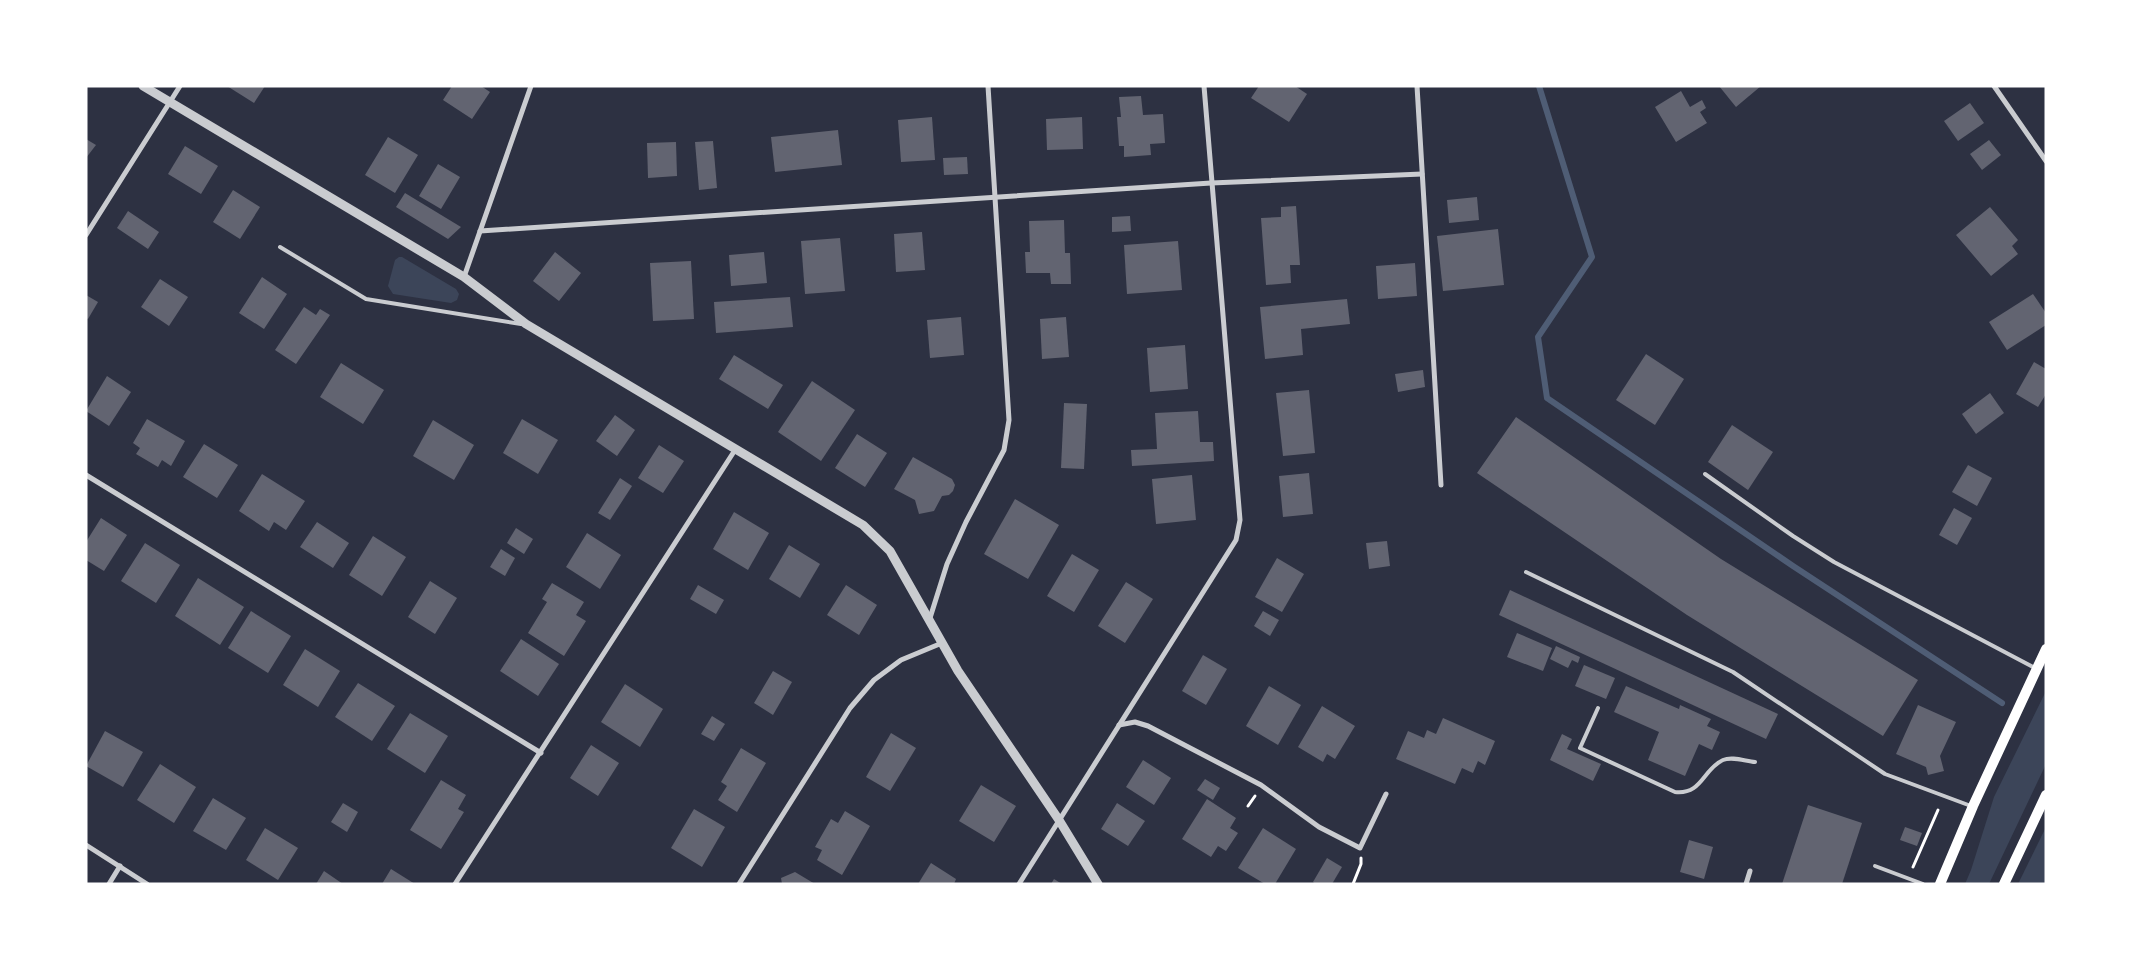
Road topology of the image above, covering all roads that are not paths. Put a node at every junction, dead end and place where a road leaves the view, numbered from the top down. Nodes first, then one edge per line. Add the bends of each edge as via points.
1 (143, 86) edge
2 (180, 86) edge
3 (531, 86) edge
4 (988, 86) edge
5 (1204, 86) edge
6 (1417, 86) edge
7 (1994, 86) edge
8 (170, 103) junction
9 (2046, 161) edge
10 (1422, 174) junction
11 (1211, 183) junction
12 (994, 197) junction
13 (480, 231) junction
14 (86, 235) edge
15 (280, 247) dead end
16 (464, 277) junction
17 (526, 324) junction
18 (735, 450) junction
19 (1705, 474) dead end
20 (86, 476) edge
21 (1441, 485) dead end
22 (1526, 572) dead end
23 (930, 618) junction
24 (943, 643) junction
25 (2046, 649) edge
26 (2037, 669) junction
27 (1598, 708) dead end
28 (1119, 725) junction
29 (541, 753) junction
30 (1755, 762) dead end
31 (1386, 794) dead end
32 (2046, 794) edge
33 (1973, 806) junction
34 (1059, 820) junction
35 (86, 845) edge
36 (120, 866) junction
37 (1875, 866) dead end
38 (1750, 871) dead end
39 (109, 884) edge
40 (147, 884) edge
41 (455, 884) edge
42 (739, 884) edge
43 (1019, 884) edge
44 (1098, 884) edge
45 (1746, 884) edge
46 (1923, 884) edge
47 (1940, 884) edge
48 (2004, 884) edge

1 - 8 street
2 - 8 street
3 - 13 street
4 - 12 street
5 - 11 street
6 - 10 street
7 - 9 street
8 - 14 street
8 - 16 street
10 - 11 street
10 - 21 street
11 - 12 street
11 - 28 street via 1240,520 1236,540
12 - 13 street
12 - 23 street via 1009,420 1004,450 947,564
13 - 16 street
15 - 17 lane via 366,299
16 - 17 street
17 - 18 street
18 - 23 street via 863,525 890,550
18 - 29 street
19 - 26 lane via 1834,562
20 - 29 street
22 - 33 lane via 1733,672 1884,774
23 - 24 street
24 - 34 street via 958,671
24 - 42 street via 901,660 874,680 850,708
25 - 26 main road
26 - 33 main road
27 - 30 lane via 1580,748 1675,792 1685,793 1693,789 1722,760 1732,758
28 - 31 street via 1135,722 1148,726 1224,764 1319,828 1360,848
28 - 34 street
29 - 41 street
32 - 48 main road
33 - 47 main road
34 - 43 street
34 - 44 street
35 - 36 street
36 - 39 street
36 - 40 street
37 - 46 lane
38 - 45 street

